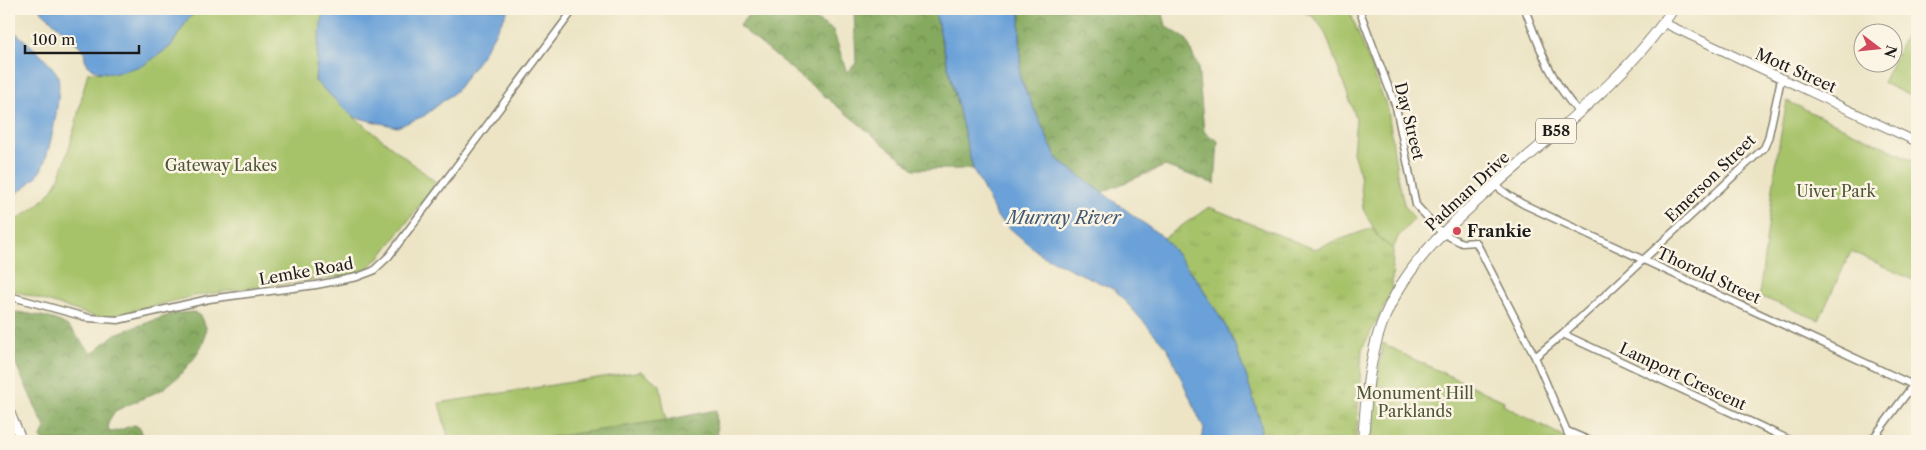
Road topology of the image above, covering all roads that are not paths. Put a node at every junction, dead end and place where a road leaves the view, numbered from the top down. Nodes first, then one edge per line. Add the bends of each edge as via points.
1 (574, 9) edge
2 (1358, 9) edge
3 (1525, 9) edge
4 (1673, 9) edge
5 (1664, 23) junction
6 (1781, 79) junction
7 (1578, 111) junction
8 (1917, 142) edge
9 (1495, 184) junction
10 (1442, 232) junction
11 (1644, 260) junction
12 (9, 296) edge
13 (1563, 334) junction
14 (1535, 357) junction
15 (1915, 382) edge
16 (9, 411) edge
17 (1567, 431) junction
18 (22, 440) edge
19 (1364, 441) edge
20 (1571, 441) edge
21 (1590, 441) edge
22 (1792, 441) edge
23 (1871, 441) edge

1 - 12 street, Lemke Road via 389,256 373,271 357,277 208,300 118,320 89,318
2 - 10 street, Day Street via 1396,107 1416,204
3 - 7 street via 1555,82
4 - 5 main road, Padman Drive / B58
5 - 6 street, Mott Street
5 - 7 main road, Padman Drive / B58 via 1639,55
6 - 8 street, Mott Street
6 - 11 street, Emerson Street via 1764,148
7 - 9 main road, Padman Drive / B58
9 - 10 main road, Padman Drive / B58
9 - 11 street, Thorold Street via 1523,204
10 - 14 street via 1462,243 1476,242
10 - 19 main road, Padman Drive / B58 via 1403,282 1381,326 1370,369
11 - 13 street, Emerson Street
11 - 15 street, Thorold Street
13 - 14 street, Emerson Street
13 - 22 street, Lamport Crescent
14 - 17 street
15 - 23 street
16 - 18 main road
17 - 20 street
17 - 21 street

